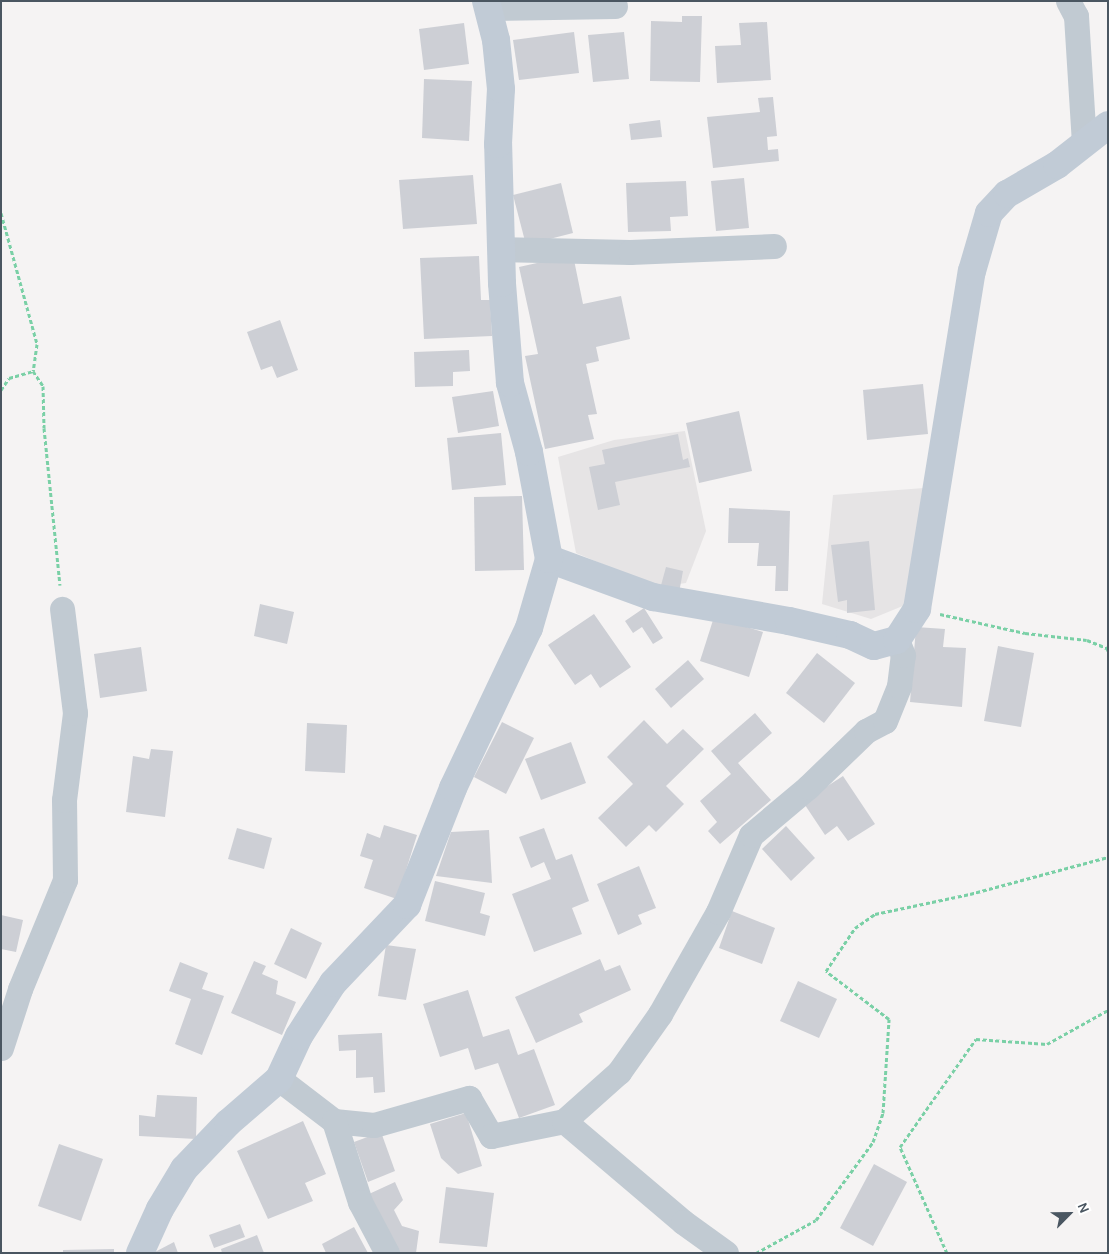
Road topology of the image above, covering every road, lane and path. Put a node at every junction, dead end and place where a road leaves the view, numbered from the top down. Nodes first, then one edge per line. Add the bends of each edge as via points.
1 (1068, 1) edge
2 (487, 4) edge
3 (615, 6) dead end
4 (1108, 125) edge
5 (1084, 144) junction
6 (1, 213) edge
7 (774, 246) dead end
8 (502, 249) junction
9 (33, 371) junction
10 (1, 390) edge
11 (550, 559) junction
12 (62, 608) joint
13 (918, 609) junction
14 (897, 640) junction
15 (1108, 651) edge
16 (1108, 856) edge
17 (1108, 1010) edge
18 (1, 1048) edge
19 (279, 1080) junction
20 (334, 1121) junction
21 (564, 1121) junction
22 (140, 1253) edge
23 (387, 1253) edge
24 (726, 1253) edge
25 (756, 1253) edge
26 (947, 1253) edge

1 - 5 street via 1076,16
2 - 3 street
2 - 8 street via 496,40 501,89 498,144
4 - 5 street
5 - 13 street via 1057,165 1007,194 988,213 972,271
6 - 9 path via 37,344
7 - 8 street via 630,252
8 - 11 street via 510,383 529,452
9 - 10 path via 9,378
9 - 12 path via 43,386 44,428
11 - 14 street via 652,597 789,621 850,635 874,646
11 - 19 street via 529,628 453,788 407,905 333,983 299,1036
12 - 18 street via 75,712 64,800 65,880 20,989
13 - 14 street
13 - 15 path via 1025,632 1087,640
14 - 21 street via 903,656 899,686 885,721 866,731 808,787 751,835 718,912 660,1014 619,1072
16 - 25 path via 970,894 875,914 855,928 826,971 889,1019 883,1113 874,1142 816,1220
17 - 26 path via 1047,1044 976,1039 900,1147
19 - 20 street
19 - 22 street via 228,1123 184,1169 160,1209
20 - 21 street via 374,1126 470,1098 491,1136
20 - 23 street via 360,1202
21 - 24 street via 683,1222

